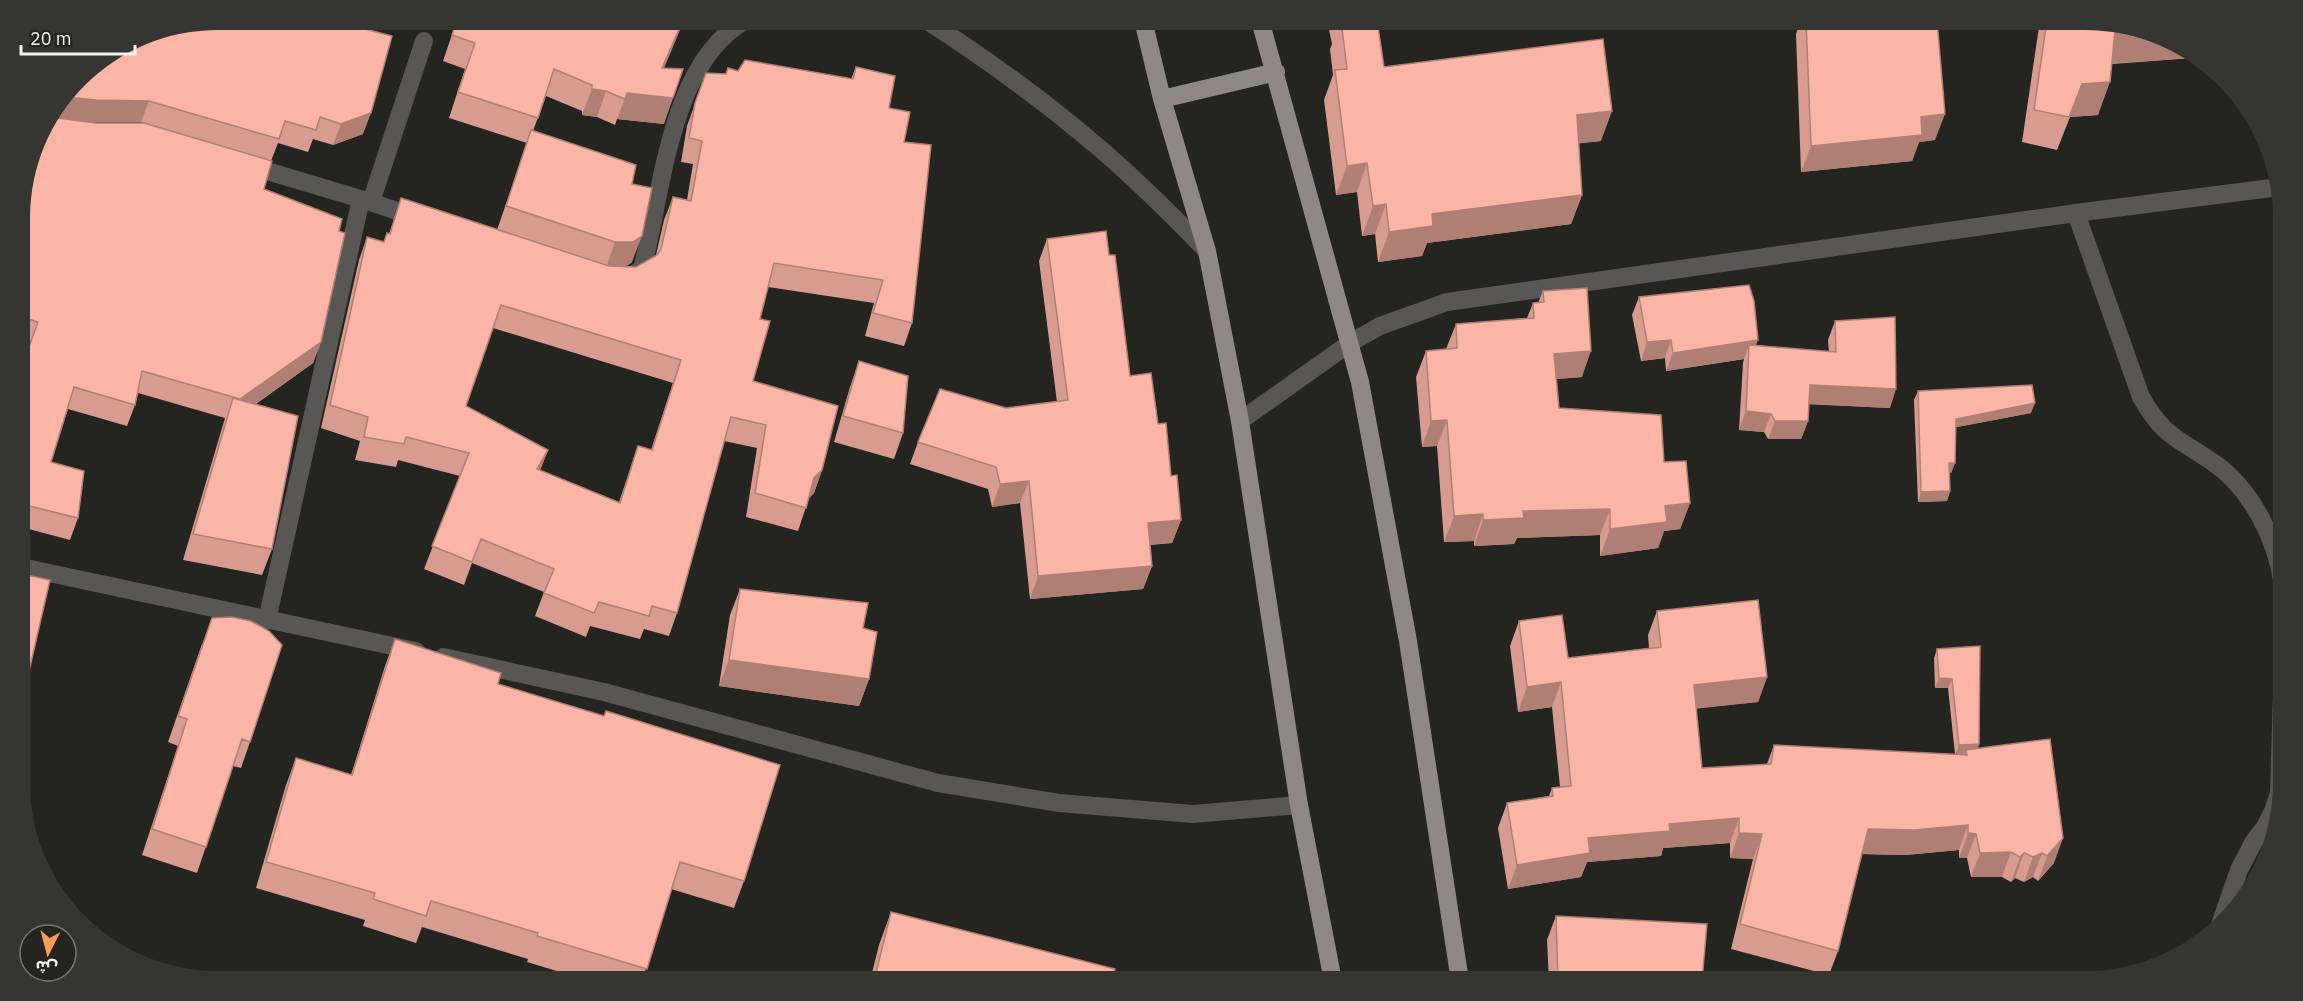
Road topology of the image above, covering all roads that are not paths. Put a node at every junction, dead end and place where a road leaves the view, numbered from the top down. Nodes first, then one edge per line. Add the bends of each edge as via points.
1 (734, 30) edge
2 (941, 30) edge
3 (1145, 30) edge
4 (1263, 30) edge
5 (424, 41) dead end
6 (1276, 72) junction
7 (1162, 99) junction
8 (228, 159) edge
9 (2270, 188) edge
10 (366, 201) junction
11 (2076, 213) junction
12 (438, 224) edge
13 (1208, 251) junction
14 (615, 279) edge
15 (1350, 343) junction
16 (1240, 421) junction
17 (2273, 543) edge
18 (30, 569) edge
19 (267, 620) junction
20 (1299, 805) junction
21 (2269, 818) edge
22 (2227, 906) edge
23 (1331, 971) edge
24 (1458, 971) edge

1 - 14 street via 710,51 690,83 667,156 642,268 627,279
2 - 13 street via 1029,91 1091,141
3 - 7 main road
4 - 6 main road
5 - 10 street
6 - 7 main road
6 - 15 main road
7 - 13 main road
8 - 10 street
9 - 11 street
10 - 12 street
10 - 19 street
11 - 15 street via 1447,302 1380,326
11 - 17 street via 2141,397 2151,414 2178,441 2229,475
13 - 16 main road
15 - 16 street
15 - 24 main road via 1408,641
16 - 20 main road
18 - 19 street
19 - 20 street via 604,692 938,783 1059,803 1193,814
20 - 23 main road
21 - 22 street via 2239,870

